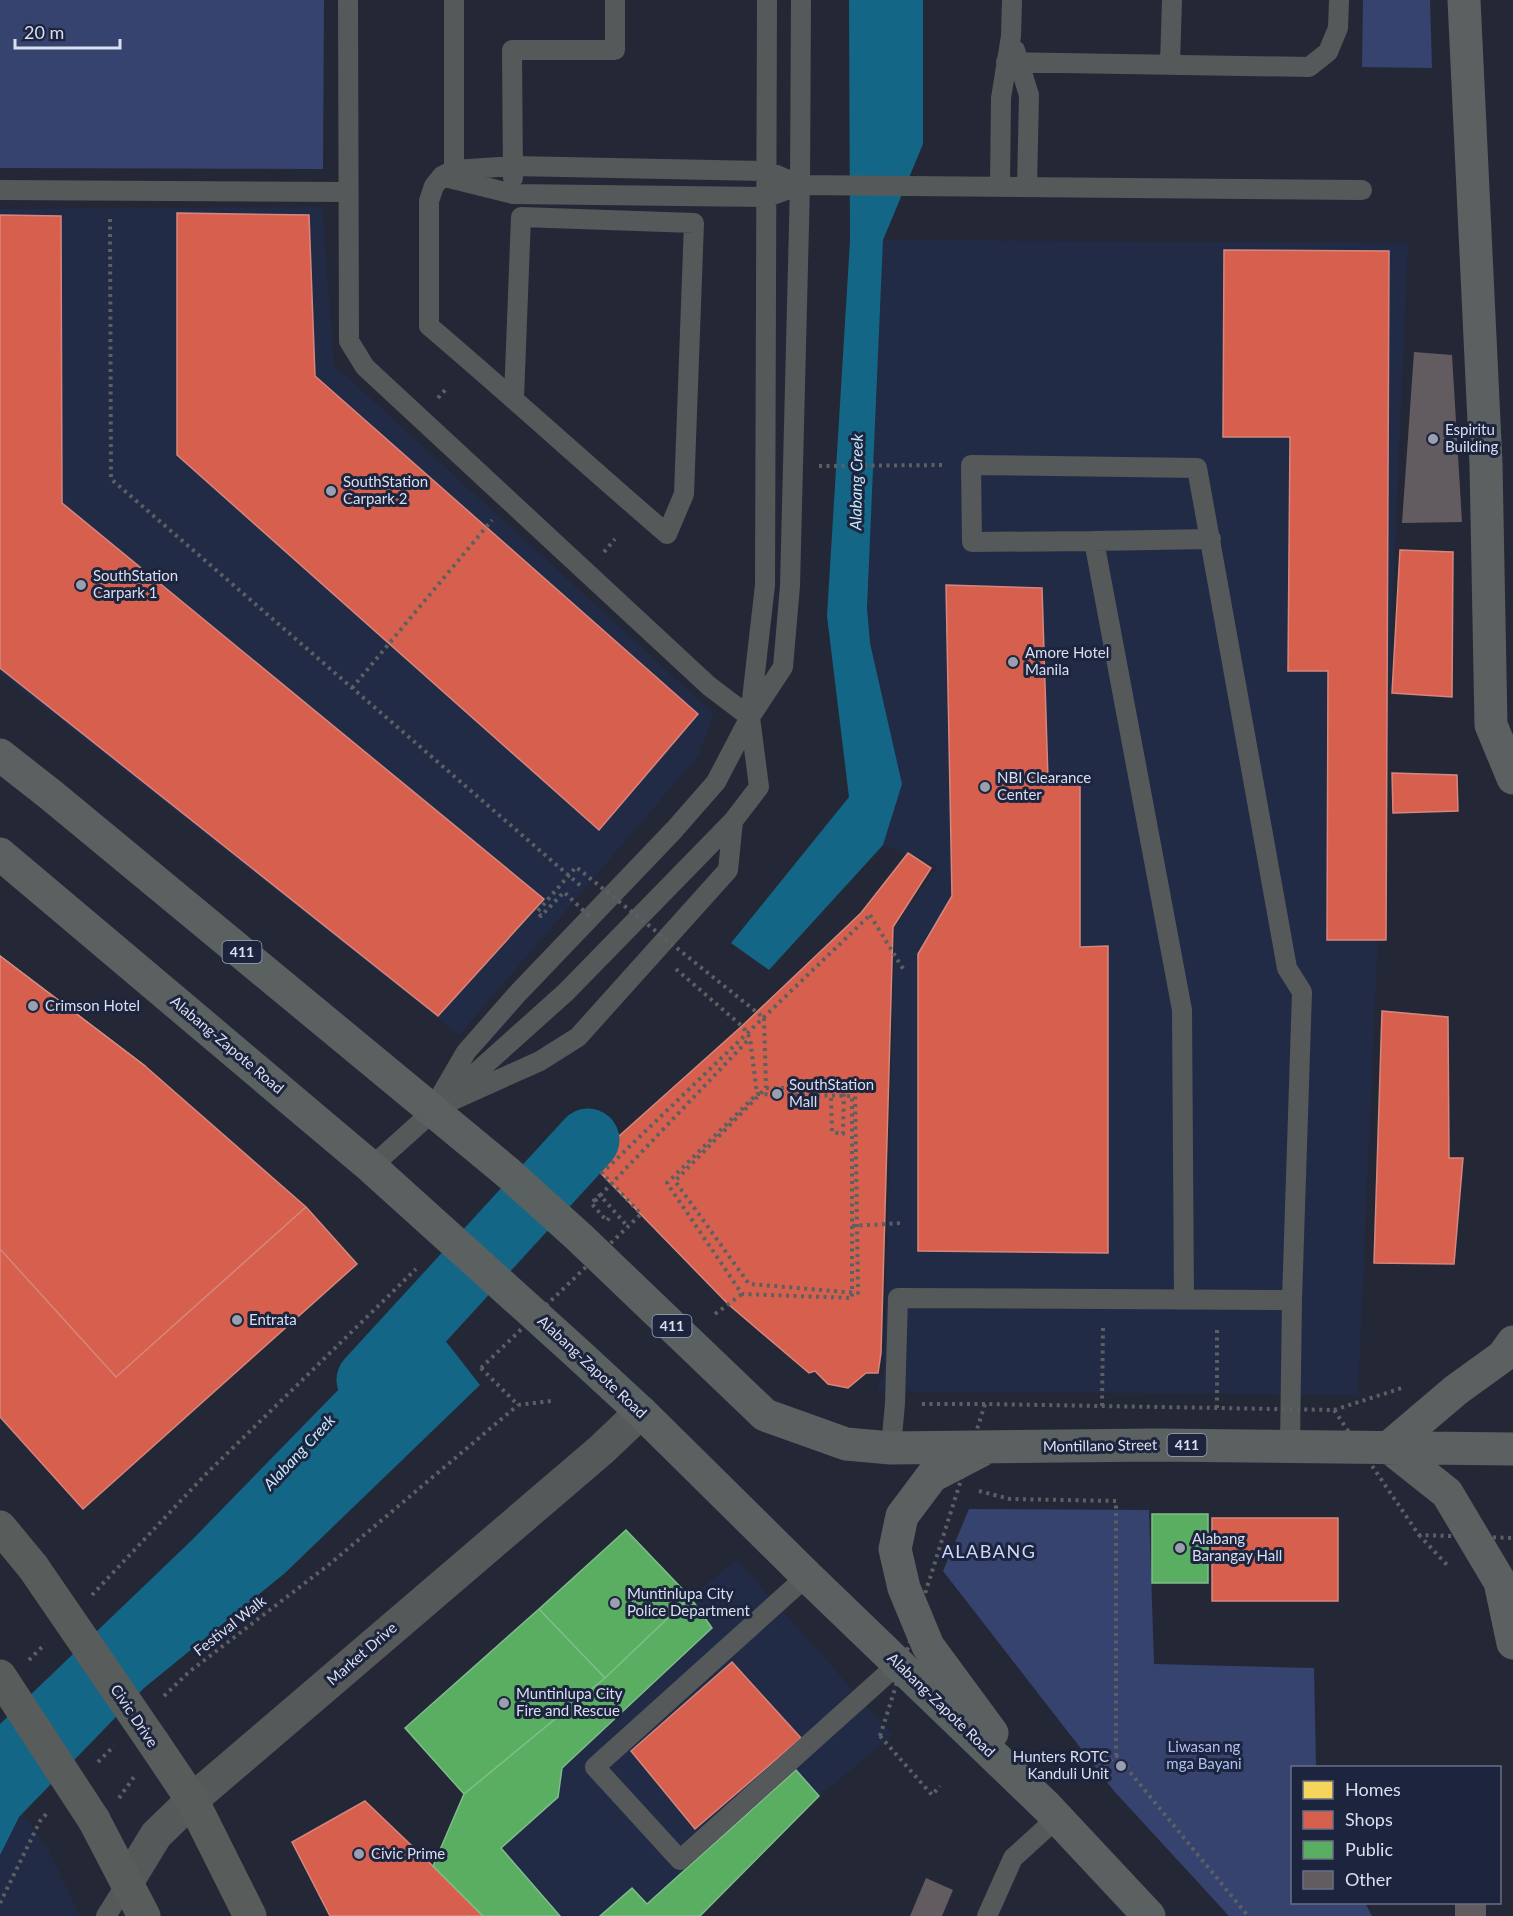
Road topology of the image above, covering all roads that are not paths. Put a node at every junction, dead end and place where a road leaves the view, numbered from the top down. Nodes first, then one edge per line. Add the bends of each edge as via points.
1 (348, 0) edge
2 (454, 0) edge
3 (615, 0) edge
4 (768, 0) edge
5 (801, 0) edge
6 (1012, 0) edge
7 (1172, 0) edge
8 (1339, 0) edge
9 (1464, 0) edge
10 (1013, 62) junction
11 (1170, 64) junction
12 (513, 166) junction
13 (768, 171) junction
14 (450, 175) junction
15 (801, 184) junction
16 (999, 186) junction
17 (1027, 187) junction
18 (0, 190) edge
19 (1362, 190) dead end
20 (347, 192) junction
21 (513, 194) junction
22 (767, 197) junction
23 (521, 217) junction
24 (514, 398) junction
25 (1210, 539) junction
26 (1095, 541) junction
27 (1513, 692) edge
28 (750, 717) junction
29 (1491, 725) junction
30 (0, 755) edge
31 (1513, 778) edge
32 (733, 820) junction
33 (0, 854) edge
34 (433, 1110) junction
35 (370, 1167) junction
36 (1184, 1300) junction
37 (1292, 1300) junction
38 (1513, 1342) edge
39 (641, 1412) junction
40 (1290, 1446) junction
41 (1389, 1447) junction
42 (891, 1448) junction
43 (986, 1448) junction
44 (1513, 1449) edge
45 (0, 1527) edge
46 (807, 1576) junction
47 (1513, 1643) edge
48 (898, 1664) junction
49 (12, 1671) edge
50 (192, 1800) junction
51 (1052, 1812) junction
52 (128, 1881) junction
53 (106, 1916) edge
54 (144, 1916) edge
55 (250, 1916) edge
56 (987, 1916) edge
57 (1149, 1916) edge

1 - 20 lane
2 - 14 lane
3 - 12 lane via 615,50 512,50
4 - 13 lane
5 - 15 lane
6 - 10 lane
7 - 11 lane
8 - 11 lane via 1338,28 1328,52 1309,67
9 - 29 highway via 1486,464
10 - 11 lane
10 - 16 lane via 1001,98
10 - 17 lane via 1029,95
12 - 13 lane
12 - 14 lane
12 - 21 lane
13 - 15 lane
13 - 22 lane
14 - 21 lane
14 - 24 lane via 434,186 429,201 429,326
15 - 16 lane
15 - 22 lane
15 - 28 lane via 790,586 783,667
16 - 17 lane
17 - 19 lane
18 - 20 lane
20 - 28 lane via 349,341 365,367 710,686
21 - 22 lane
21 - 23 lane
22 - 28 lane via 765,585
23 - 24 lane
23 - 24 lane via 694,223 684,494 667,534
25 - 26 lane
25 - 26 lane via 1197,468 971,465 972,542
25 - 37 lane via 1287,968 1302,992
26 - 36 lane via 1182,1010
27 - 29 highway
28 - 32 lane via 759,787
28 - 34 lane via 716,782 465,1052
29 - 31 highway
30 - 34 highway, 411
32 - 34 lane via 566,992
32 - 34 lane via 728,870 578,1037 540,1061
33 - 35 highway, Alabang-Zapote Road
34 - 35 lane
34 - 42 highway, Montillano Street / 411 via 579,1237 765,1415 846,1444
35 - 39 highway, Alabang-Zapote Road
36 - 37 lane
36 - 42 lane via 898,1298
37 - 40 lane
38 - 41 highway via 1503,1356
39 - 46 highway, Alabang-Zapote Road
39 - 50 street, Market Drive via 602,1450
40 - 41 highway, Montillano Street / 411
40 - 43 highway, Montillano Street / 411
41 - 44 highway, Montillano Street / 411
41 - 47 highway via 1447,1493 1500,1582
42 - 43 highway, Montillano Street / 411
43 - 51 highway via 932,1476 902,1515 896,1549 904,1588 928,1646
45 - 50 main road, Civic Drive, bridge via 33,1568 144,1743
46 - 48 highway, Alabang-Zapote Road
46 - 48 lane via 595,1767 680,1860
48 - 51 highway, Alabang-Zapote Road
49 - 52 main road, bridge
50 - 52 street, Market Drive via 156,1835
50 - 55 main road, Civic Drive
51 - 56 lane via 1013,1858
51 - 57 highway, Alabang-Zapote Road
52 - 53 lane, Market Drive
52 - 54 main road

